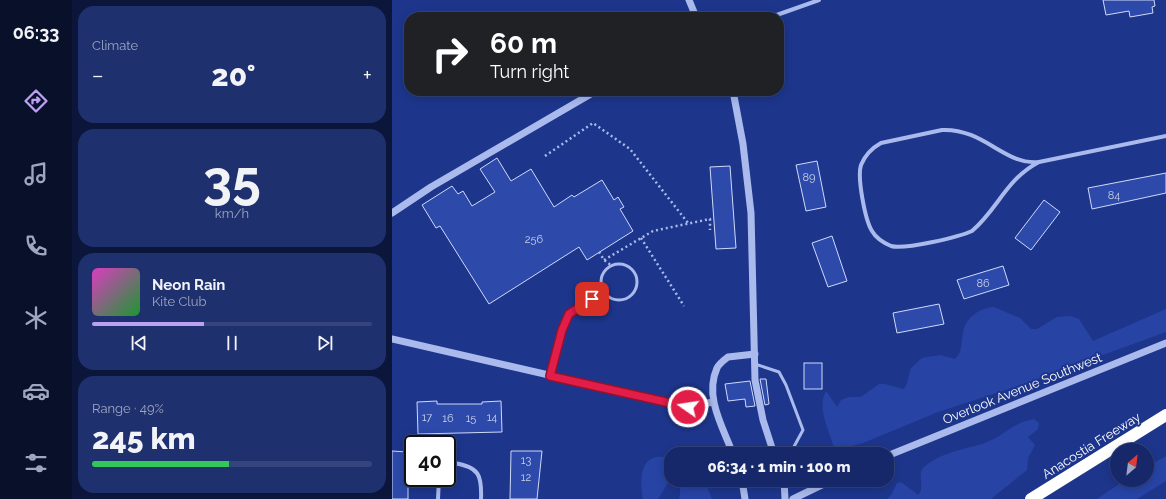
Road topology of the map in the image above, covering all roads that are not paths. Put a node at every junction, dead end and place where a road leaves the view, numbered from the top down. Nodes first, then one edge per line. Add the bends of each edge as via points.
1 (689, 0) edge
2 (819, 0) edge
3 (694, 12) edge
4 (784, 12) edge
5 (587, 96) edge
6 (734, 96) edge
7 (1166, 136) edge
8 (1039, 162) junction
9 (392, 213) edge
10 (604, 292) junction
11 (392, 339) edge
12 (1166, 343) edge
13 (755, 354) junction
14 (755, 364) junction
15 (550, 376) junction
16 (713, 402) junction
17 (1166, 415) edge
18 (730, 447) edge
19 (772, 447) edge
20 (794, 447) edge
21 (894, 453) edge
22 (456, 463) edge
23 (439, 487) edge
24 (743, 487) edge
25 (784, 487) edge
26 (818, 487) edge
27 (438, 499) edge
28 (481, 499) edge
29 (745, 499) edge
30 (784, 499) edge
31 (793, 499) edge
32 (1031, 499) edge

1 - 3 street
2 - 4 street
5 - 9 street via 431,187
6 - 13 street via 743,144 751,213
7 - 8 street
8 - 8 street via 1020,161 975,135 956,130 942,130 882,143 874,147 864,159 859,174 868,223 877,237 891,246 900,247 963,236 976,227 1021,172
10 - 10 lane via 601,286 602,275 612,266 622,264 632,269 637,278 633,295 619,300 609,297
10 - 15 lane via 569,314 562,330
11 - 15 street
12 - 21 street, Overlook Avenue Southwest
13 - 14 street
13 - 16 street via 728,357 717,367
14 - 19 street via 759,405
14 - 20 lane via 779,372 786,385 803,430
15 - 16 street via 688,407
16 - 18 street
17 - 32 highway, Anacostia Freeway
22 - 28 street via 475,470 482,480
23 - 27 street
24 - 29 street
25 - 30 street
26 - 31 street

